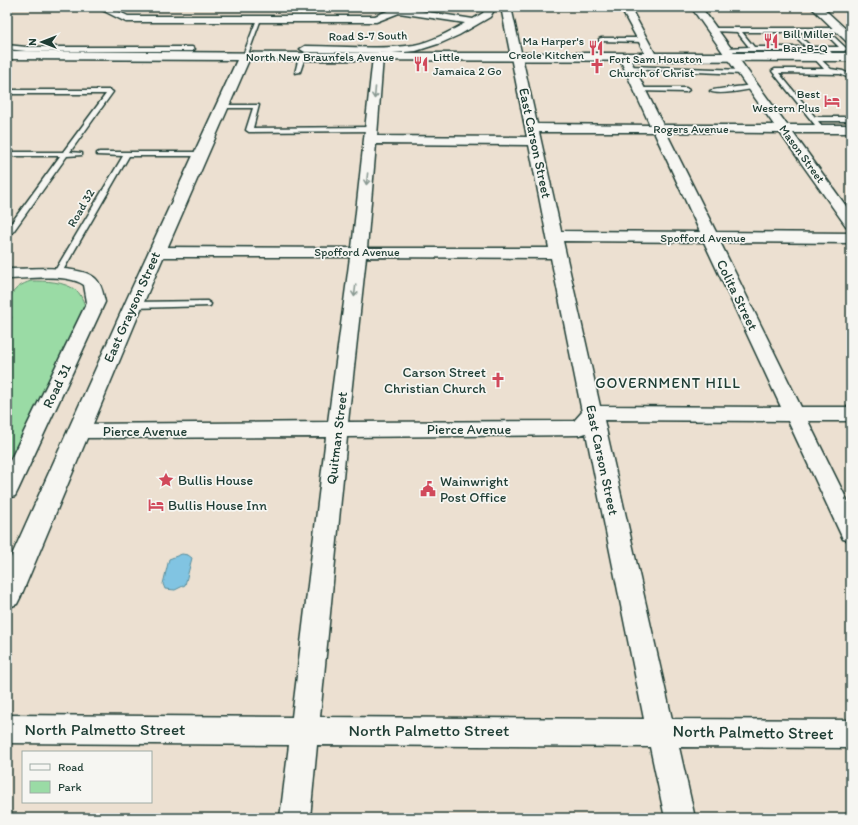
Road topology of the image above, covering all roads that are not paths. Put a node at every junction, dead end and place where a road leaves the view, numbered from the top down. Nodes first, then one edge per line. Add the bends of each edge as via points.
1 (101, 7) edge
2 (177, 7) edge
3 (254, 7) edge
4 (330, 7) edge
5 (491, 7) edge
6 (506, 7) edge
7 (625, 7) edge
8 (696, 7) edge
9 (816, 7) edge
10 (402, 8) edge
11 (168, 19) junction
12 (254, 19) junction
13 (327, 19) junction
14 (475, 22) junction
15 (714, 30) junction
16 (738, 30) junction
17 (792, 30) junction
18 (825, 30) junction
19 (840, 30) junction
20 (601, 40) dead end
21 (643, 40) junction
22 (851, 40) edge
23 (7, 47) edge
24 (753, 49) junction
25 (192, 50) dead end
26 (304, 53) junction
27 (729, 53) junction
28 (773, 53) junction
29 (813, 53) junction
30 (829, 53) junction
31 (7, 55) edge
32 (68, 57) junction
33 (244, 57) junction
34 (378, 57) junction
35 (517, 57) junction
36 (652, 57) junction
37 (851, 57) edge
38 (7, 59) edge
39 (627, 63) junction
40 (830, 71) junction
41 (297, 72) dead end
42 (743, 72) junction
43 (851, 77) edge
44 (842, 80) dead end
45 (754, 87) junction
46 (639, 90) junction
47 (686, 90) dead end
48 (713, 91) dead end
49 (7, 92) edge
50 (222, 106) junction
51 (851, 119) edge
52 (817, 124) junction
53 (658, 129) junction
54 (784, 129) junction
55 (851, 129) edge
56 (533, 134) junction
57 (371, 135) junction
58 (7, 154) edge
59 (66, 154) junction
60 (80, 154) dead end
61 (99, 154) dead end
62 (127, 154) junction
63 (201, 154) junction
64 (851, 223) edge
65 (7, 234) edge
66 (710, 238) junction
67 (851, 238) edge
68 (556, 244) junction
69 (156, 252) junction
70 (359, 252) junction
71 (7, 274) edge
72 (57, 274) junction
73 (207, 304) dead end
74 (133, 305) junction
75 (592, 413) junction
76 (795, 414) junction
77 (851, 414) edge
78 (337, 430) junction
79 (78, 431) junction
80 (7, 490) edge
81 (851, 532) edge
82 (7, 596) edge
83 (7, 729) edge
84 (305, 730) junction
85 (662, 732) junction
86 (851, 734) edge
87 (295, 818) edge
88 (680, 818) edge

1 - 11 street via 126,19
2 - 11 street
3 - 12 street
4 - 13 street
5 - 14 street, Road S-7 South via 487,15
6 - 35 street, East Carson Street
7 - 21 street
8 - 15 street, Mason Street
9 - 19 street
10 - 13 street via 376,19
10 - 14 street
11 - 12 street
12 - 13 street
12 - 33 lane, East Grayson Street
14 - 26 street, Road S-7 South via 455,34 412,48
15 - 16 lane
15 - 27 street, Mason Street
16 - 17 lane
16 - 24 lane
17 - 18 lane
17 - 29 lane
18 - 19 lane
18 - 30 lane via 844,49
19 - 22 street
20 - 21 lane
21 - 36 street
23 - 25 lane
24 - 27 lane
24 - 28 lane
26 - 33 street, North New Braunfels Avenue
26 - 34 street, North New Braunfels Avenue
26 - 41 lane
27 - 28 street, North New Braunfels Avenue
27 - 36 street, North New Braunfels Avenue
27 - 42 street, Mason Street
28 - 29 street, North New Braunfels Avenue
29 - 30 street, North New Braunfels Avenue
29 - 40 lane
30 - 37 street, North New Braunfels Avenue
31 - 32 street, North New Braunfels Avenue
32 - 33 street, North New Braunfels Avenue
32 - 38 street, North New Braunfels Avenue
33 - 50 street, East Grayson Street
34 - 35 street, North New Braunfels Avenue
34 -> 57 street, Quitman Street
35 - 39 street, North New Braunfels Avenue
35 - 56 street, East Carson Street
36 - 39 street, North New Braunfels Avenue
39 - 42 lane
39 - 46 street, Colita Street
40 - 43 lane via 841,72
40 - 52 lane via 775,71
42 - 45 street, Mason Street
43 - 44 lane
45 - 48 lane
45 - 54 street, Mason Street
46 - 47 lane
46 - 53 street, Colita Street
49 - 59 lane via 110,92
50 - 57 lane via 257,106 251,124 309,124 318,129
50 - 63 street, East Grayson Street
51 - 52 lane
52 - 54 street, Rogers Avenue
52 - 55 street, Rogers Avenue
53 - 54 street, Rogers Avenue
53 - 56 street, Rogers Avenue
53 - 66 street, Colita Street
54 - 64 street, Mason Street
56 - 57 street, Rogers Avenue
56 - 68 street, East Carson Street
57 -> 70 street, Quitman Street
58 - 59 lane
59 - 60 lane
59 - 65 lane
61 - 62 lane
62 - 63 lane
62 - 72 lane, Road 32
63 - 69 street, East Grayson Street
66 - 67 street, Spofford Avenue
66 - 68 street, Spofford Avenue
66 - 76 street, Colita Street
68 - 70 street, Spofford Avenue
68 - 75 street, East Carson Street
69 - 70 street, Spofford Avenue
69 - 74 street, East Grayson Street
70 -> 78 street, Quitman Street
71 - 72 street
72 - 80 street, Road 31 via 72,275 89,282 95,297 95,306
73 - 74 lane
74 - 79 street, East Grayson Street
75 - 76 street
75 - 78 street, Pierce Avenue via 580,428
75 - 85 street, East Carson Street
76 - 77 street
76 - 81 street, Colita Street
78 - 79 street, Pierce Avenue
78 - 84 street, Quitman Street
79 - 82 street, East Grayson Street
83 - 84 street, North Palmetto Street
84 - 85 street, North Palmetto Street
84 - 87 street, Quitman Street
85 - 86 street, North Palmetto Street
85 - 88 street, East Carson Street

